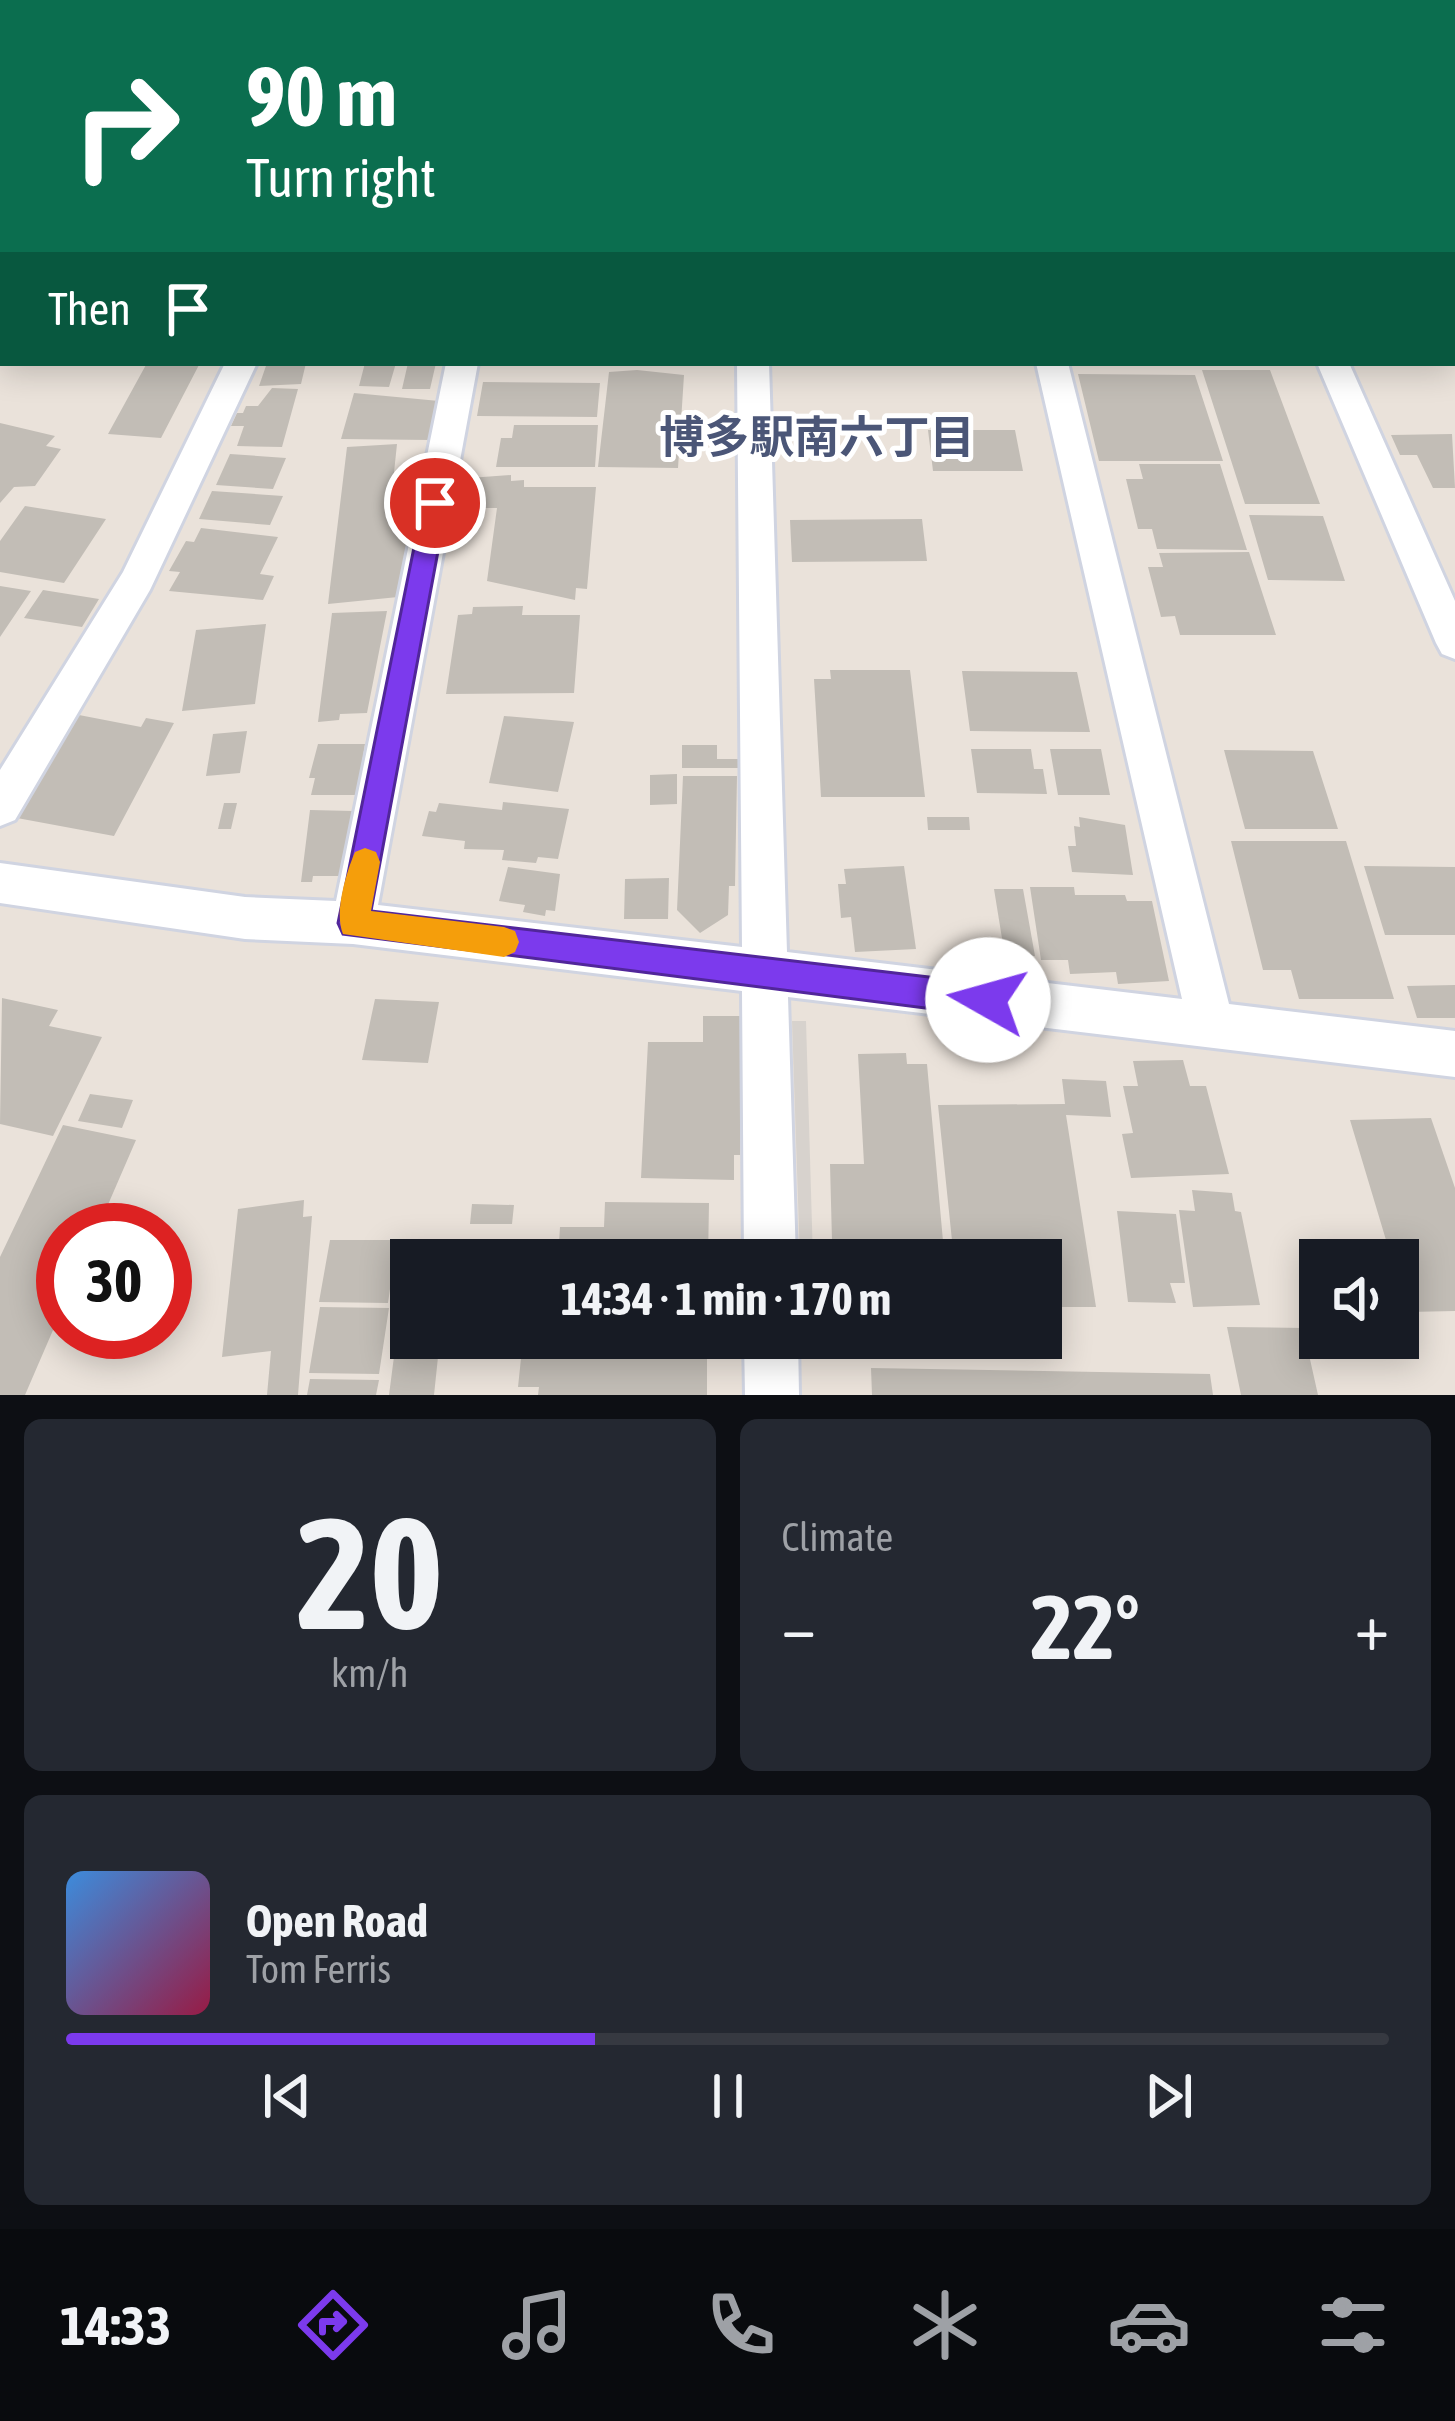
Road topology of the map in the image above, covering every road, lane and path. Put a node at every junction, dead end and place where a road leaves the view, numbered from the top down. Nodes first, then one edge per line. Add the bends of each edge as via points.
1 (241, 366) edge
2 (461, 366) edge
3 (754, 366) edge
4 (1053, 366) edge
5 (1334, 366) edge
6 (1455, 643) edge
7 (0, 807) edge
8 (0, 883) edge
9 (353, 923) junction
10 (766, 974) junction
11 (1211, 1026) junction
12 (1455, 1054) edge
13 (770, 1239) edge
14 (771, 1359) edge
15 (772, 1395) edge

1 - 7 street via 137,580
2 - 9 street
3 - 10 street
4 - 11 street
5 - 6 street
8 - 9 street via 244,918
9 - 10 street
10 - 11 street
10 - 13 street
11 - 12 street
14 - 15 street

